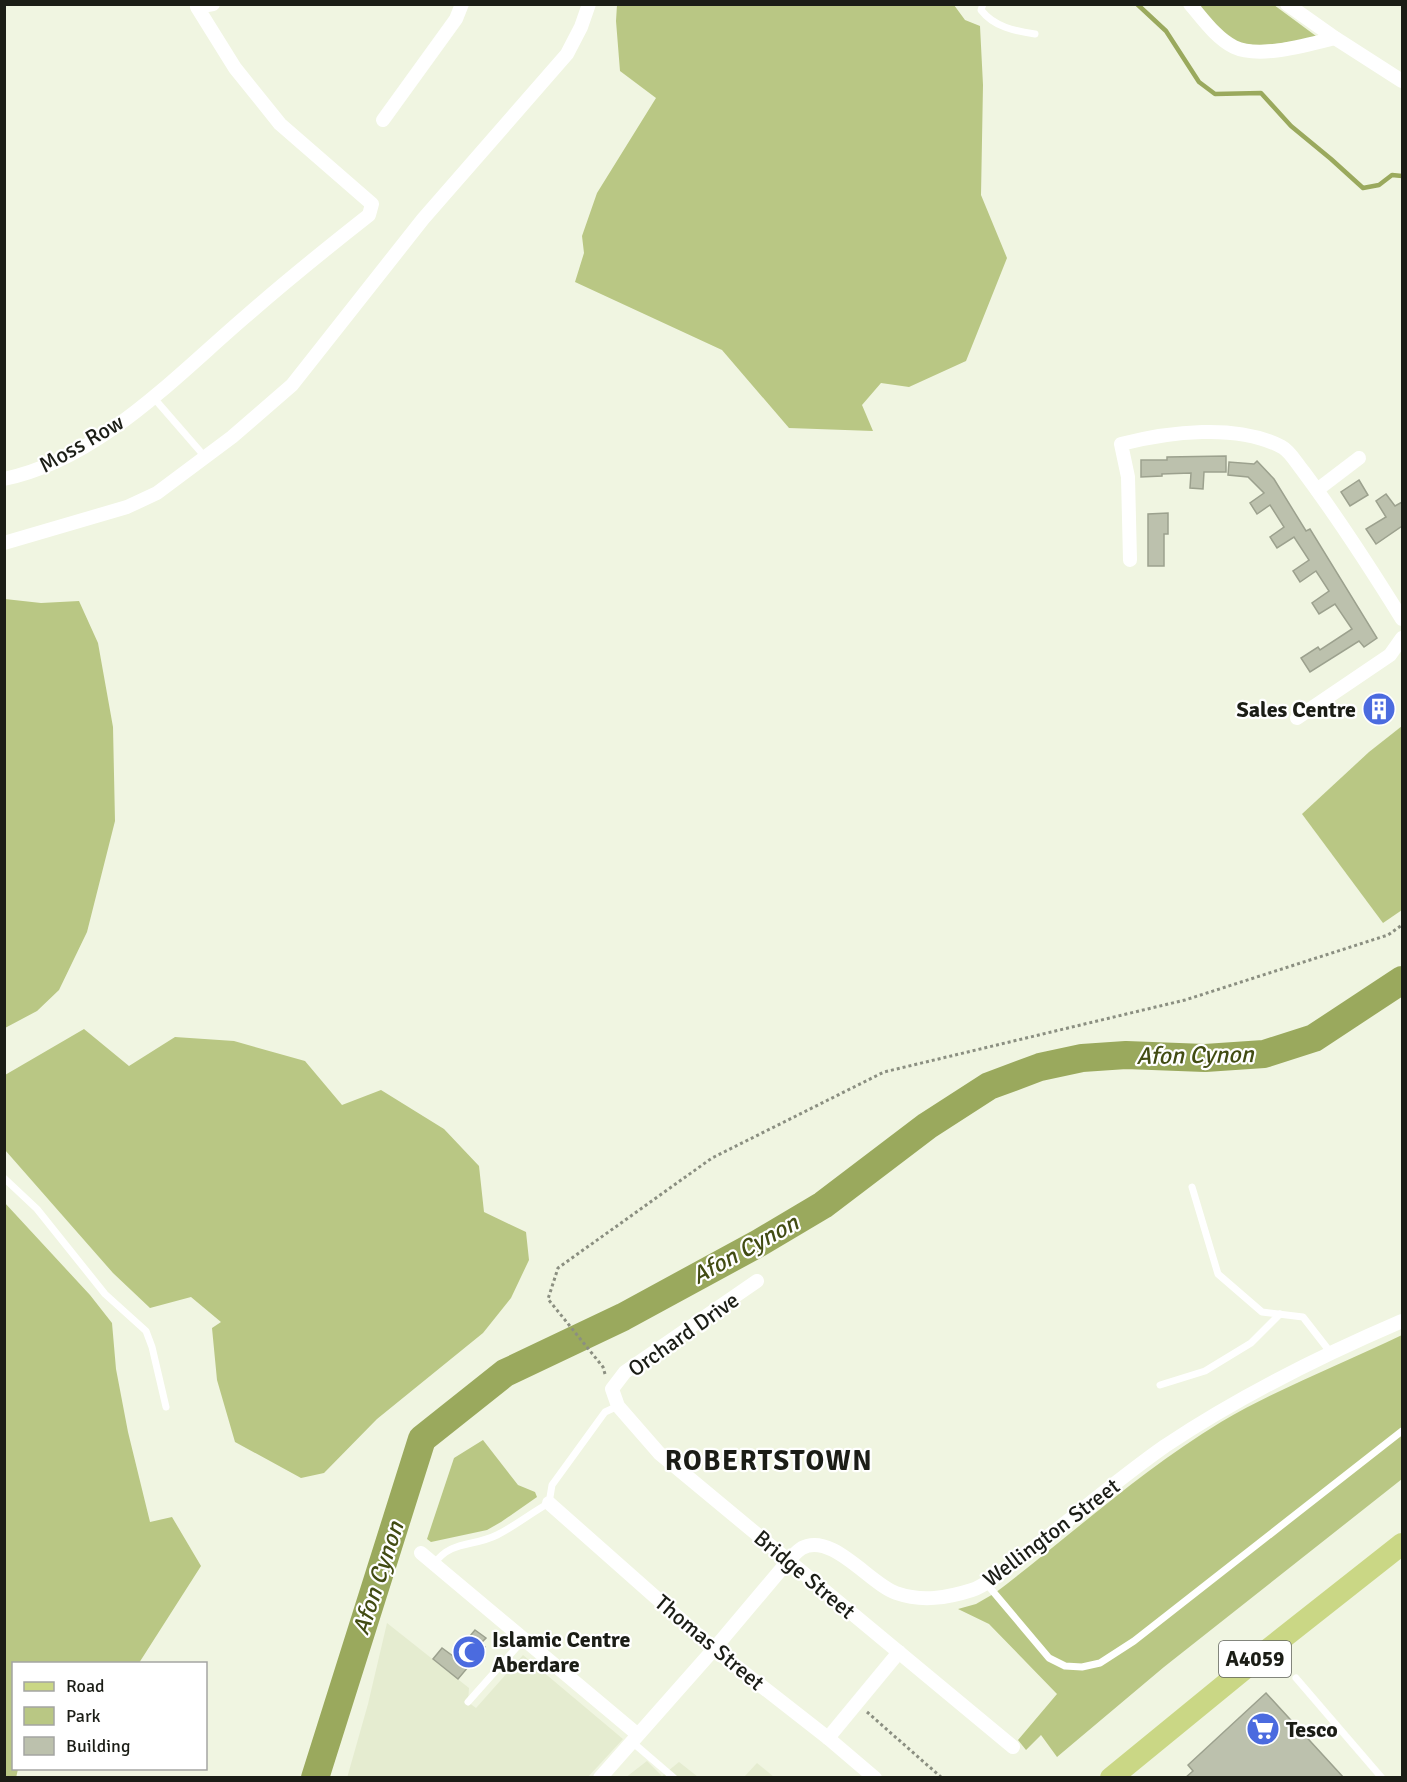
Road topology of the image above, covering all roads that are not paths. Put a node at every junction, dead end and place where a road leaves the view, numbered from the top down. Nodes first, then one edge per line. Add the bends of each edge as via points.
1 (213, 4) edge
2 (462, 4) edge
3 (588, 4) edge
4 (984, 4) edge
5 (1190, 4) edge
6 (1287, 4) edge
7 (1035, 34) dead end
8 (1335, 38) junction
9 (1402, 81) edge
10 (382, 120) dead end
11 (153, 397) junction
12 (207, 458) junction
13 (1359, 458) dead end
14 (4, 479) edge
15 (1317, 490) junction
16 (4, 543) edge
17 (1130, 560) dead end
18 (1402, 619) edge
19 (1402, 638) edge
20 (1297, 718) dead end
21 (4, 1178) edge
22 (1192, 1186) dead end
23 (757, 1281) dead end
24 (1280, 1314) junction
25 (1402, 1321) edge
26 (1331, 1353) junction
27 (1160, 1385) dead end
28 (612, 1389) joint
29 (618, 1406) junction
30 (166, 1407) dead end
31 (1402, 1431) edge
32 (549, 1503) junction
33 (1402, 1544) edge
34 (421, 1553) dead end
35 (789, 1560) junction
36 (434, 1564) junction
37 (985, 1582) junction
38 (524, 1639) junction
39 (714, 1649) junction
40 (899, 1652) junction
41 (1296, 1678) dead end
42 (468, 1702) dead end
43 (634, 1737) junction
44 (828, 1738) junction
45 (1013, 1747) dead end
46 (600, 1778) edge
47 (674, 1778) edge
48 (875, 1778) edge
49 (1111, 1778) edge
50 (1382, 1778) edge

1 - 11 street, Moss Row via 197,7 235,68 265,106 280,124 372,204 369,215
2 - 10 street via 456,19
3 - 12 street via 567,54 423,219 292,385
4 - 7 lane via 981,10 986,16 1011,31
5 - 8 street via 1218,36 1234,47 1254,52
6 - 8 street
8 - 9 street
11 - 12 lane
11 - 14 street, Moss Row via 108,432 70,454 39,470
12 - 16 street via 127,507
13 - 15 street
15 - 17 street via 1285,448 1255,436 1154,435 1121,444 1128,477
15 - 18 street
19 - 20 street via 1390,655
21 - 30 lane via 37,1209 105,1293 146,1331
22 - 24 lane via 1218,1274 1262,1312
23 - 28 street, Orchard Drive via 625,1372
24 - 26 lane via 1303,1317
24 - 27 lane via 1251,1343 1205,1371
25 - 26 street, Wellington Street
26 - 37 street, Wellington Street via 1263,1386 1165,1446
28 - 29 street, Bridge Street
29 - 32 lane via 605,1412 552,1485
29 - 35 street, Bridge Street via 659,1453
31 - 37 lane via 1134,1641 1100,1663 1065,1666 1049,1658
32 - 36 lane via 498,1535 453,1547
32 - 39 street, Thomas Street
33 - 49 main road, A4059
34 - 36 street
35 - 37 street, Wellington Street via 803,1547 821,1544 894,1592 921,1599 975,1589
35 - 39 street, Wellington Street
35 - 40 street, Bridge Street
36 - 38 street
38 - 42 lane
38 - 43 street
39 - 43 street, Wellington Street
39 - 44 street, Thomas Street
40 - 44 street
40 - 45 street, Bridge Street
41 - 50 lane
43 - 46 street, Wellington Street
43 - 47 lane
44 - 48 street, Thomas Street

